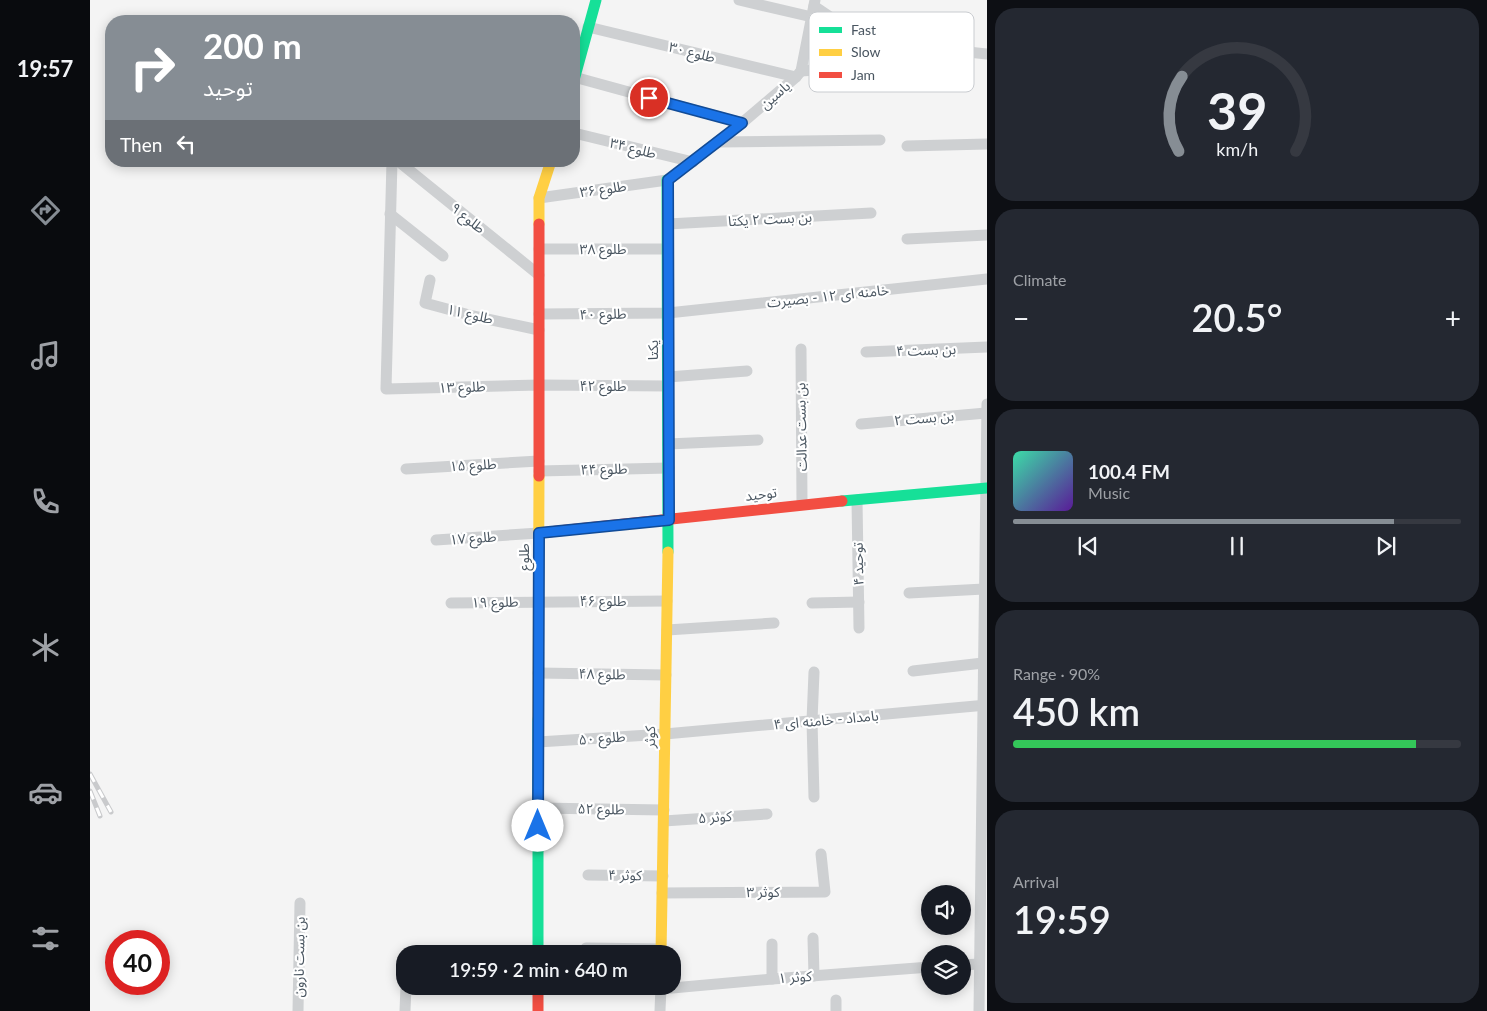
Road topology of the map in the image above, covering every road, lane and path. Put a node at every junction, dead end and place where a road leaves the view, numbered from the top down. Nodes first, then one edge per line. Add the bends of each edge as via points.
1 (596, 0) edge
2 (739, 0) edge
3 (814, 8) edge
4 (588, 27) junction
5 (809, 29) edge
6 (974, 53) edge
7 (987, 54) edge
8 (580, 57) edge
9 (809, 73) edge
10 (798, 74) junction
11 (580, 81) edge
12 (742, 123) junction
13 (580, 134) edge
14 (880, 140) dead end
15 (719, 142) junction
16 (987, 144) edge
17 (907, 146) dead end
18 (693, 162) junction
19 (392, 167) edge
20 (405, 167) edge
21 (549, 167) edge
22 (668, 180) junction
23 (539, 198) junction
24 (872, 213) dead end
25 (390, 214) junction
26 (668, 224) junction
27 (987, 235) edge
28 (907, 238) dead end
29 (539, 249) junction
30 (668, 249) junction
31 (443, 256) dead end
32 (539, 275) junction
33 (987, 278) edge
34 (430, 280) dead end
35 (668, 313) junction
36 (539, 314) junction
37 (539, 330) junction
38 (987, 347) edge
39 (800, 349) dead end
40 (866, 352) dead end
41 (747, 370) dead end
42 (668, 382) junction
43 (539, 385) junction
44 (986, 408) edge
45 (861, 424) dead end
46 (758, 440) dead end
47 (668, 444) junction
48 (539, 466) junction
49 (668, 468) junction
50 (406, 469) dead end
51 (986, 488) edge
52 (857, 500) junction
53 (802, 504) junction
54 (669, 520) junction
55 (539, 533) junction
56 (436, 540) dead end
57 (984, 589) junction
58 (910, 593) dead end
59 (667, 601) junction
60 (539, 602) junction
61 (859, 602) junction
62 (451, 603) dead end
63 (812, 603) dead end
64 (774, 623) dead end
65 (859, 628) dead end
66 (667, 630) junction
67 (983, 663) junction
68 (913, 671) dead end
69 (814, 672) dead end
70 (538, 673) junction
71 (666, 675) junction
72 (985, 705) edge
73 (812, 721) junction
74 (665, 734) junction
75 (538, 742) junction
76 (814, 797) dead end
77 (984, 807) edge
78 (538, 808) junction
79 (767, 814) dead end
80 (664, 815) junction
81 (821, 854) dead end
82 (588, 875) dead end
83 (663, 876) junction
84 (984, 888) edge
85 (662, 893) junction
86 (300, 903) dead end
87 (983, 929) edge
88 (814, 938) dead end
89 (772, 944) dead end
90 (538, 945) edge
91 (661, 945) edge
92 (971, 964) edge
93 (979, 964) junction
94 (921, 968) edge
95 (814, 976) junction
96 (772, 979) junction
97 (681, 986) edge
98 (406, 995) edge
99 (538, 995) edge
100 (661, 995) edge
101 (982, 1007) edge
102 (298, 1011) edge
103 (405, 1011) edge
104 (538, 1011) edge
105 (660, 1011) edge

1 - 4 street
2 - 3 street
4 - 8 street
4 - 10 street, طلوع ۳۰
5 - 10 street, یاسین
6 - 7 street
9 - 10 street, طلوع ۳۰
10 - 12 street, یاسین
11 - 12 street
12 - 15 street, یاسین
13 - 18 street, طلوع ۳۴
14 - 15 street
15 - 18 street, یاسین
16 - 17 street
18 - 22 street, یاسین
19 - 25 street
20 - 32 street, طلوع ۹
21 - 23 street, طلوع
22 - 23 street, طلوع ۳۶
22 - 26 street, یکتا
23 - 29 street, طلوع
24 - 26 street, بن بست ۲ یکتا
25 - 31 street
25 - 43 street, طلوع ۱۳ via 386,389
26 - 30 street, یکتا
27 - 28 street
29 - 30 street, طلوع ۳۸
29 - 32 street, طلوع
30 - 35 street, یکتا
32 - 36 street, طلوع
33 - 35 street, خامنه ای ۱۲ - بصیرت
34 - 37 street, طلوع ۱۱ via 426,303
35 - 36 street, طلوع ۴۰
35 - 42 street, یکتا
36 - 37 street, طلوع
37 - 43 street, طلوع
38 - 40 street, بن بست ۴
39 - 53 street, بن بست عدالت
41 - 42 street, طلوع ۴۲
42 - 43 street, طلوع ۴۲
42 - 47 street, یکتا
43 - 48 street, طلوع
44 - 45 street, بن بست ۲
44 - 51 street
46 - 47 street
47 - 49 street, یکتا
48 - 49 street, طلوع ۴۴
48 - 50 street, طلوع ۱۵
48 - 55 street, طلوع
49 - 54 street, یکتا
51 - 52 street, توحید
51 - 57 street
52 - 53 street, توحید
52 - 61 street, توحید ۴
53 - 54 street, توحید
54 - 55 street, توحید
54 - 59 street, کوثر
55 - 56 street, طلوع ۱۷
55 - 60 street, طلوع
57 - 58 street
57 - 67 street
59 - 60 street, طلوع ۴۶
59 - 66 street, کوثر
60 - 62 street, طلوع ۱۹
60 - 70 street, طلوع
61 - 63 street
61 - 65 street, توحید ۴
64 - 66 street
66 - 71 street, کوثر
67 - 68 street
67 - 72 street
69 - 73 street
70 - 71 street, طلوع ۴۸
70 - 75 street, طلوع
71 - 74 street, کوثر
72 - 73 street, بامداد - خامنه ای ۴
72 - 77 street
73 - 74 street, بامداد - خامنه ای ۴
73 - 76 street
74 - 75 street, طلوع ۵۰
74 - 80 street, کوثر
75 - 78 street, طلوع
77 - 84 street
78 - 80 street, طلوع ۵۲
78 - 90 street, طلوع
79 - 80 street, کوثر ۵
80 - 83 street, کوثر
81 - 85 street, کوثر ۳ via 824,892
82 - 83 street, کوثر ۴
83 - 85 street, کوثر
84 - 87 street
85 - 91 street, کوثر
86 - 102 street, بن بست نارون
87 - 93 street
88 - 95 street
89 - 96 street
92 - 93 street
93 - 101 street
94 - 95 street, کوثر ۱
95 - 96 street, کوثر ۱
96 - 97 street, کوثر ۱
98 - 103 street
99 - 104 street
100 - 105 street

